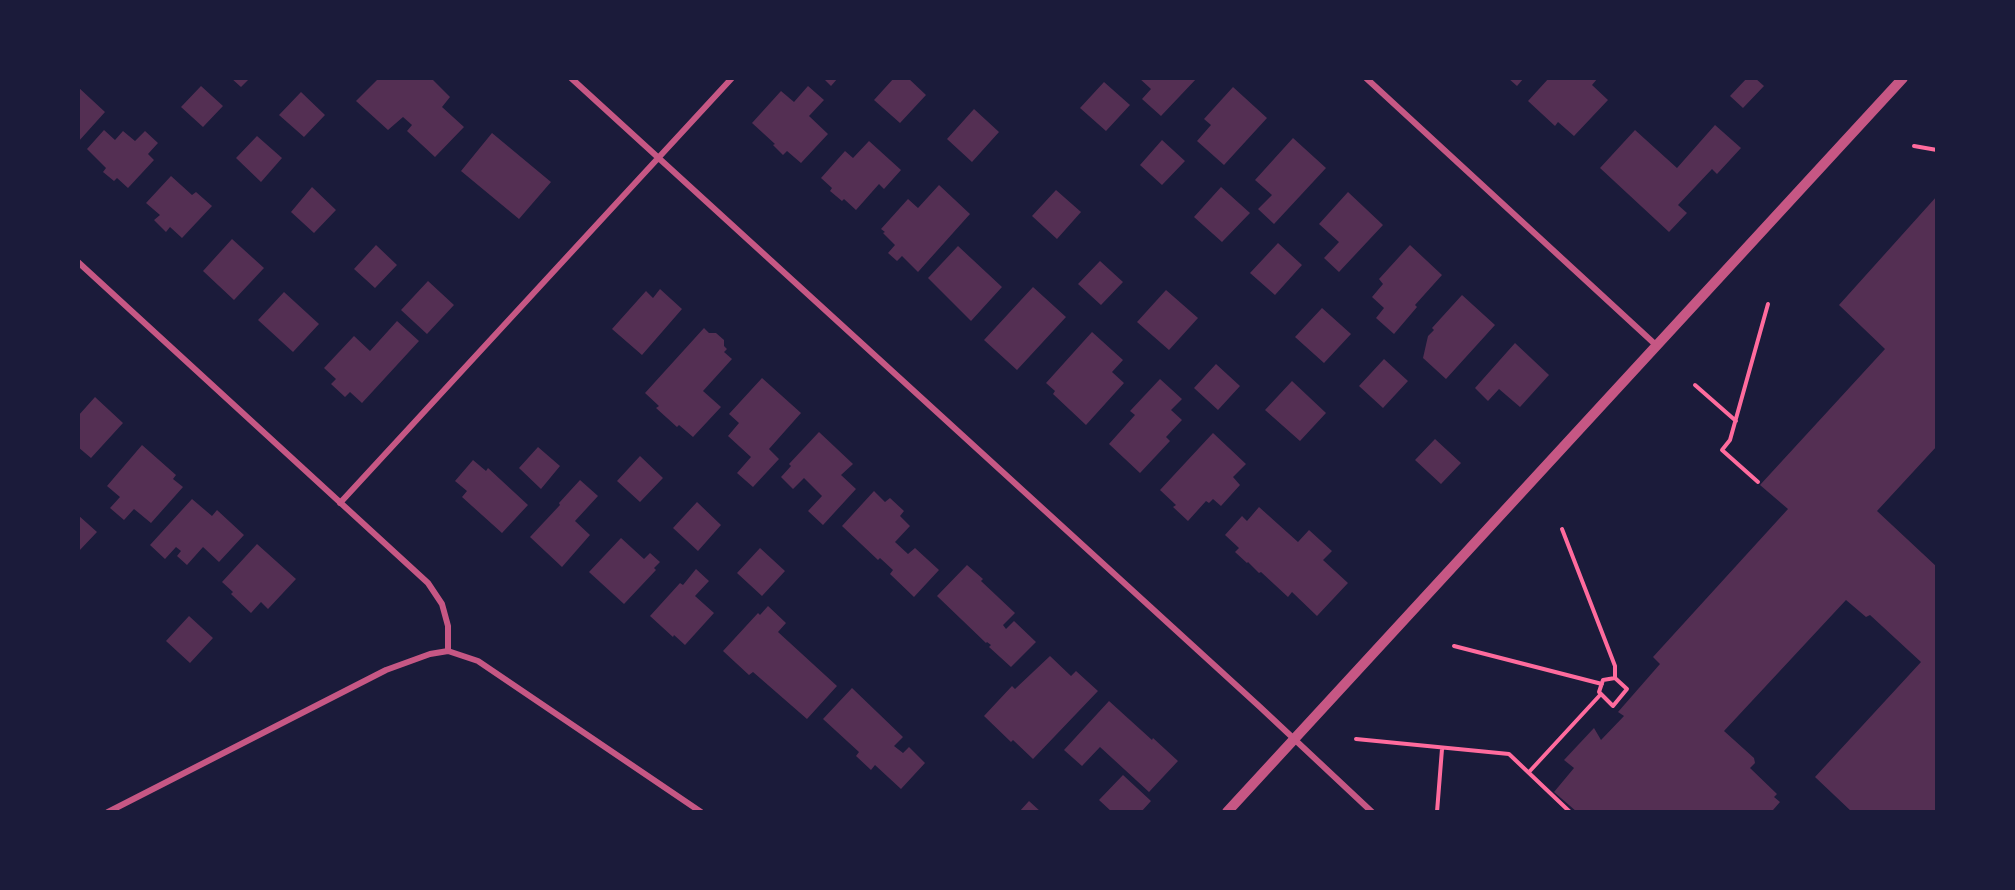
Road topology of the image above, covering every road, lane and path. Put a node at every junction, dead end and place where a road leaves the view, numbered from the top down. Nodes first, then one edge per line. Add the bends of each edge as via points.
1 (571, 78) edge
2 (732, 78) edge
3 (1366, 78) edge
4 (1903, 78) edge
5 (1914, 146) dead end
6 (1937, 150) edge
7 (659, 158) junction
8 (78, 262) edge
9 (1768, 304) dead end
10 (1657, 346) junction
11 (1695, 385) dead end
12 (1736, 421) junction
13 (1758, 482) dead end
14 (340, 502) junction
15 (1562, 529) dead end
16 (1454, 646) dead end
17 (448, 651) junction
18 (1615, 678) junction
19 (1602, 684) junction
20 (1601, 694) junction
21 (1356, 739) dead end
22 (1294, 740) junction
23 (1442, 749) junction
24 (1529, 772) junction
25 (108, 812) edge
26 (701, 812) edge
27 (1227, 812) edge
28 (1372, 812) edge
29 (1437, 812) edge
30 (1570, 812) edge

1 - 7 street
2 - 7 street
3 - 10 street
4 - 10 street
5 - 6 path
7 - 14 street
7 - 22 street
8 - 14 street
9 - 12 path
10 - 22 street
11 - 12 path
12 - 13 path via 1722,450
14 - 17 street via 428,583 442,604 448,626
15 - 18 path via 1615,666
16 - 19 path
17 - 25 street via 386,670
17 - 26 street via 478,661
18 - 19 path via 1603,680
18 - 20 path via 1627,689 1613,706
19 - 20 path
20 - 24 path
21 - 23 path
22 - 27 street
22 - 28 street
23 - 24 path via 1509,754
23 - 29 path
24 - 30 path

